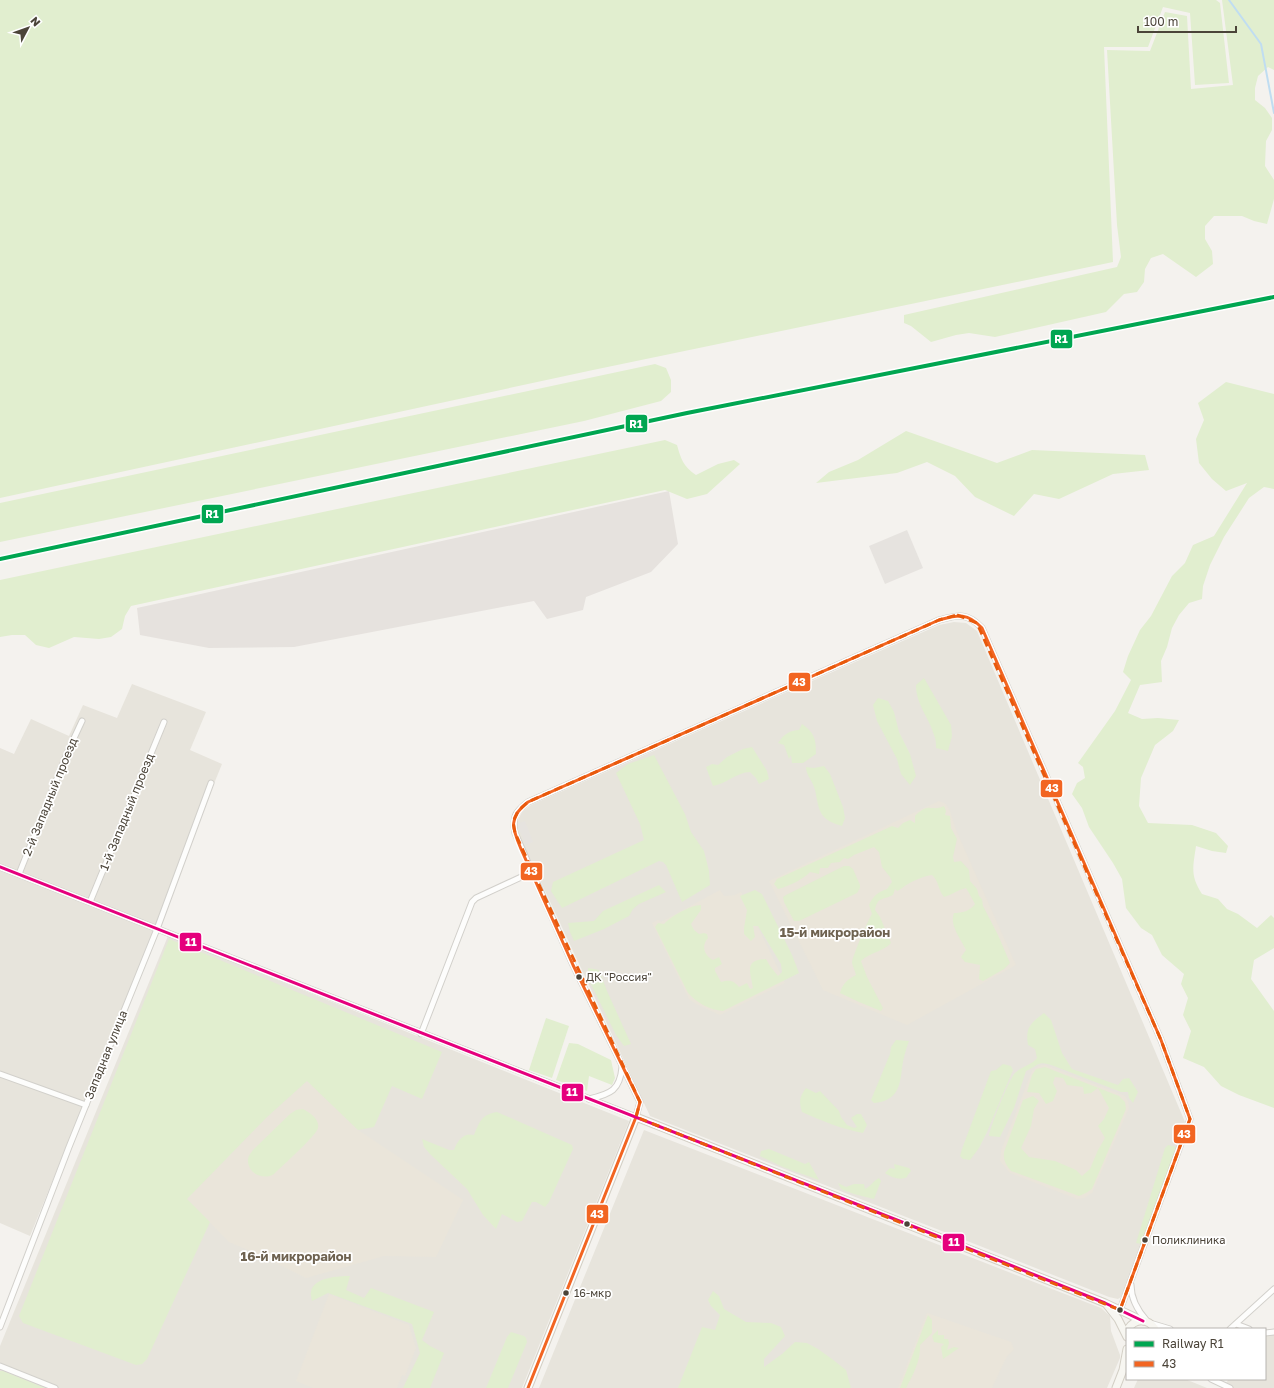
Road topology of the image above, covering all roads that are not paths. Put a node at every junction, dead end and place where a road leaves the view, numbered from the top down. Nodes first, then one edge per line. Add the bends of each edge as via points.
1 (82, 721) dead end
2 (164, 722) dead end
3 (211, 783) dead end
4 (0, 867) edge
5 (532, 872) junction
6 (20, 874) junction
7 (90, 902) junction
8 (157, 929) junction
9 (421, 1034) junction
10 (622, 1066) junction
11 (0, 1074) edge
12 (589, 1099) junction
13 (86, 1104) junction
14 (636, 1117) junction
15 (1132, 1279) junction
16 (1274, 1289) edge
17 (1106, 1303) junction
18 (1120, 1310) junction
19 (1147, 1322) junction
20 (1236, 1324) junction
21 (0, 1327) edge
22 (1129, 1328) edge
23 (1154, 1328) edge
24 (1167, 1328) edge
25 (1231, 1328) edge
26 (1247, 1328) edge
27 (1126, 1335) edge
28 (1126, 1356) edge
29 (0, 1366) edge
30 (1126, 1370) edge
31 (1120, 1380) junction
32 (1213, 1380) edge
33 (54, 1388) edge
34 (528, 1388) edge
35 (1116, 1388) edge
36 (1230, 1388) edge

1 - 6 street, 2-й Западный проезд
2 - 7 street, 1-й Западный проезд
3 - 8 street, Западная улица
4 - 6 street
5 - 9 street via 472,902
5 - 10 street
5 - 15 street via 515,833 513,822 518,811 528,802 939,620 957,615 971,619 982,628 1161,1040 1190,1119
6 - 7 street
7 - 8 street
8 - 9 street
8 - 13 street, Западная улица
9 - 12 street
10 - 12 street via 615,1089
10 - 14 street via 640,1102
11 - 13 street
12 - 14 street
13 - 21 street, Западная улица
14 - 17 street
14 - 34 street
15 - 18 street
15 - 19 street via 1133,1297
16 - 20 street
17 - 18 street
17 - 27 street
18 - 19 street
19 - 22 street via 1136,1322
19 - 23 street
19 - 24 street
20 - 25 street
20 - 26 street
28 - 31 street
29 - 33 street
30 - 31 street
31 - 35 street
32 - 36 street

